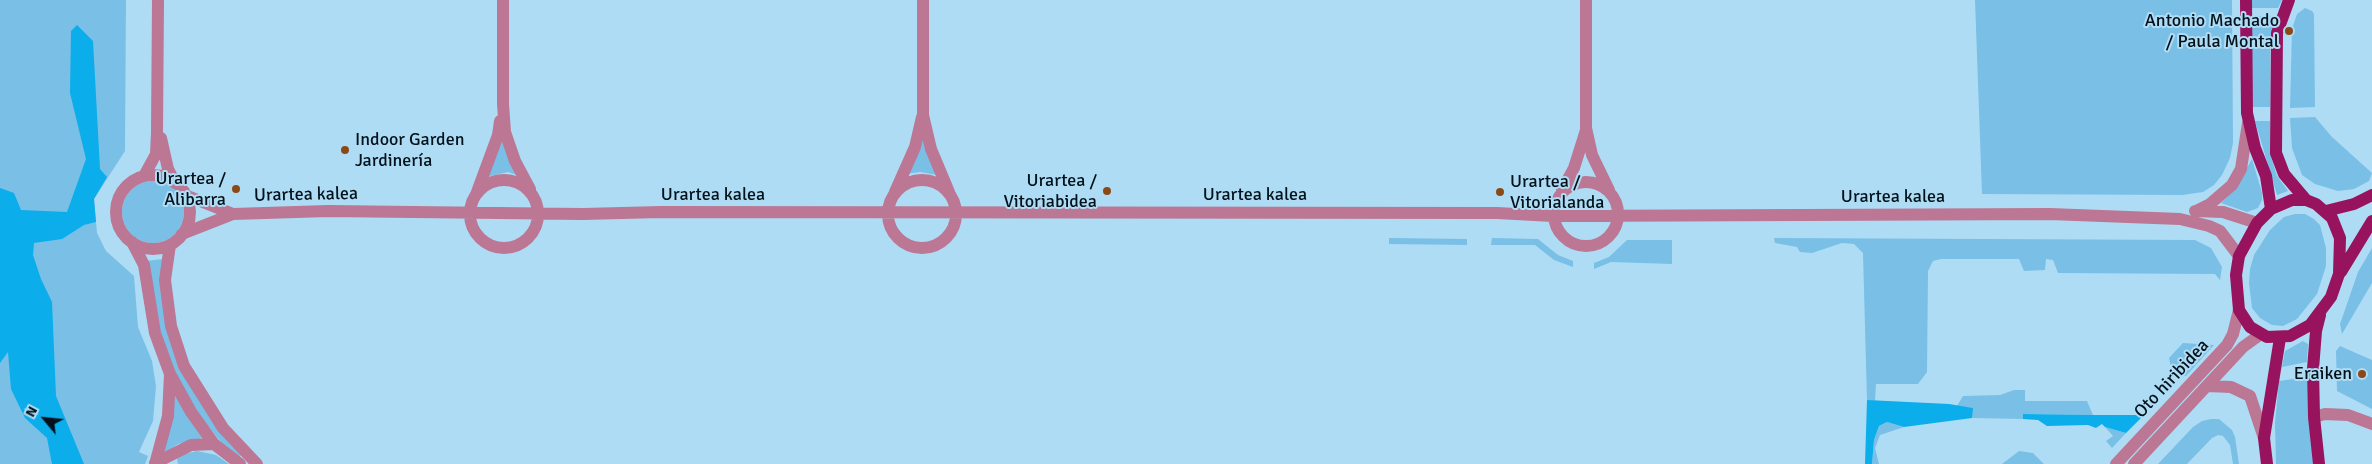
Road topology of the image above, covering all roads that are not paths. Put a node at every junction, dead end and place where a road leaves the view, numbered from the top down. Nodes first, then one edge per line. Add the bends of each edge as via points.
1 (158, 0) edge
2 (503, 0) edge
3 (923, 0) edge
4 (1586, 0) edge
5 (2246, 0) edge
6 (2289, 0) edge
7 (503, 104) junction
8 (922, 115) junction
9 (2249, 121) junction
10 (158, 126) junction
11 (1586, 128) junction
12 (144, 176) junction
13 (175, 183) junction
14 (949, 192) junction
15 (1610, 192) junction
16 (476, 194) junction
17 (533, 194) junction
18 (894, 194) junction
19 (185, 195) junction
20 (2372, 195) edge
21 (1559, 196) junction
22 (2306, 200) junction
23 (2271, 209) junction
24 (470, 211) junction
25 (2196, 211) junction
26 (2326, 211) junction
27 (887, 212) junction
28 (539, 213) junction
29 (233, 214) junction
30 (957, 214) junction
31 (1553, 216) junction
32 (1618, 216) junction
33 (2169, 217) junction
34 (2372, 221) edge
35 (2257, 223) junction
36 (182, 234) junction
37 (132, 242) junction
38 (170, 245) junction
39 (2239, 256) junction
40 (2339, 274) junction
41 (2239, 310) junction
42 (2321, 312) junction
43 (2260, 334) junction
44 (2280, 338) junction
45 (170, 374) junction
46 (2208, 386) junction
47 (2314, 417) junction
48 (2372, 424) edge
49 (2264, 438) junction
50 (214, 444) junction
51 (155, 463) edge
52 (240, 464) edge
53 (257, 464) edge
54 (2116, 464) edge
55 (2134, 464) edge
56 (2266, 464) edge
57 (2319, 464) edge

1 - 10 street
2 - 7 street
3 - 8 street
4 - 11 street
5 - 9 main road
6 - 22 main road via 2277,33 2276,153 2284,174
7 - 16 street via 498,136
7 - 17 street via 505,132
8 - 14 street
8 - 18 street via 915,147
9 - 23 main road via 2266,176
9 - 25 street via 2241,170 2232,185 2210,204
10 - 12 street via 156,154
10 - 13 street via 168,169
11 - 15 street via 1592,155
11 - 21 street via 1574,168
12 - 13 street via 166,178
12 - 37 street via 126,187 117,205 119,226
13 - 19 street
14 - 18 street via 937,183 913,180
14 - 30 street
15 - 21 street via 1598,184 1584,181 1570,186
15 - 32 street
16 - 17 street via 489,183 505,179 515,181
16 - 24 street
17 - 28 street
18 - 27 street
19 - 29 street, Urartea kalea
19 - 36 street via 190,208
20 - 26 main road via 2354,204
21 - 31 street
22 - 23 main road via 2292,200
22 - 26 main road
23 - 35 main road
24 - 28 street, Urartea kalea
24 - 28 street via 476,234 491,246 500,248 519,245 527,240 537,224
24 - 29 street, Urartea kalea
25 - 33 street, Urartea kalea
25 - 35 street, Urartea kalea via 2223,212
26 - 40 main road via 2340,238
27 - 28 street, Urartea kalea
27 - 30 street, Urartea kalea
27 - 30 street via 894,234 910,246 920,248 930,247 948,237
29 - 36 street, Urartea kalea
30 - 31 street, Urartea kalea via 1467,213
31 - 32 street, Urartea kalea
31 - 32 street via 1563,238 1586,247 1608,238
32 - 33 street, Urartea kalea via 2050,214
33 - 39 street, Urartea kalea via 2220,231
34 - 40 main road
35 - 39 main road
36 - 38 street
37 - 38 street via 144,248
37 - 45 street via 144,266 155,333
38 - 53 street via 165,280 171,326 184,366 223,428
39 - 41 main road via 2236,276
40 - 42 main road via 2331,297
41 - 43 main road via 2250,327
41 - 54 street, Oto hiribidea via 2227,345
42 - 44 main road via 2301,332
42 - 47 main road via 2313,369
43 - 44 main road
43 - 46 street, Oto hiribidea via 2244,346
44 - 49 main road
45 - 50 street
45 - 51 street via 168,416
46 - 49 street via 2231,387 2250,396
46 - 55 street, Oto hiribidea
47 - 48 street via 2348,415
47 - 57 main road
49 - 56 main road
50 - 51 street via 191,445
50 - 52 street

